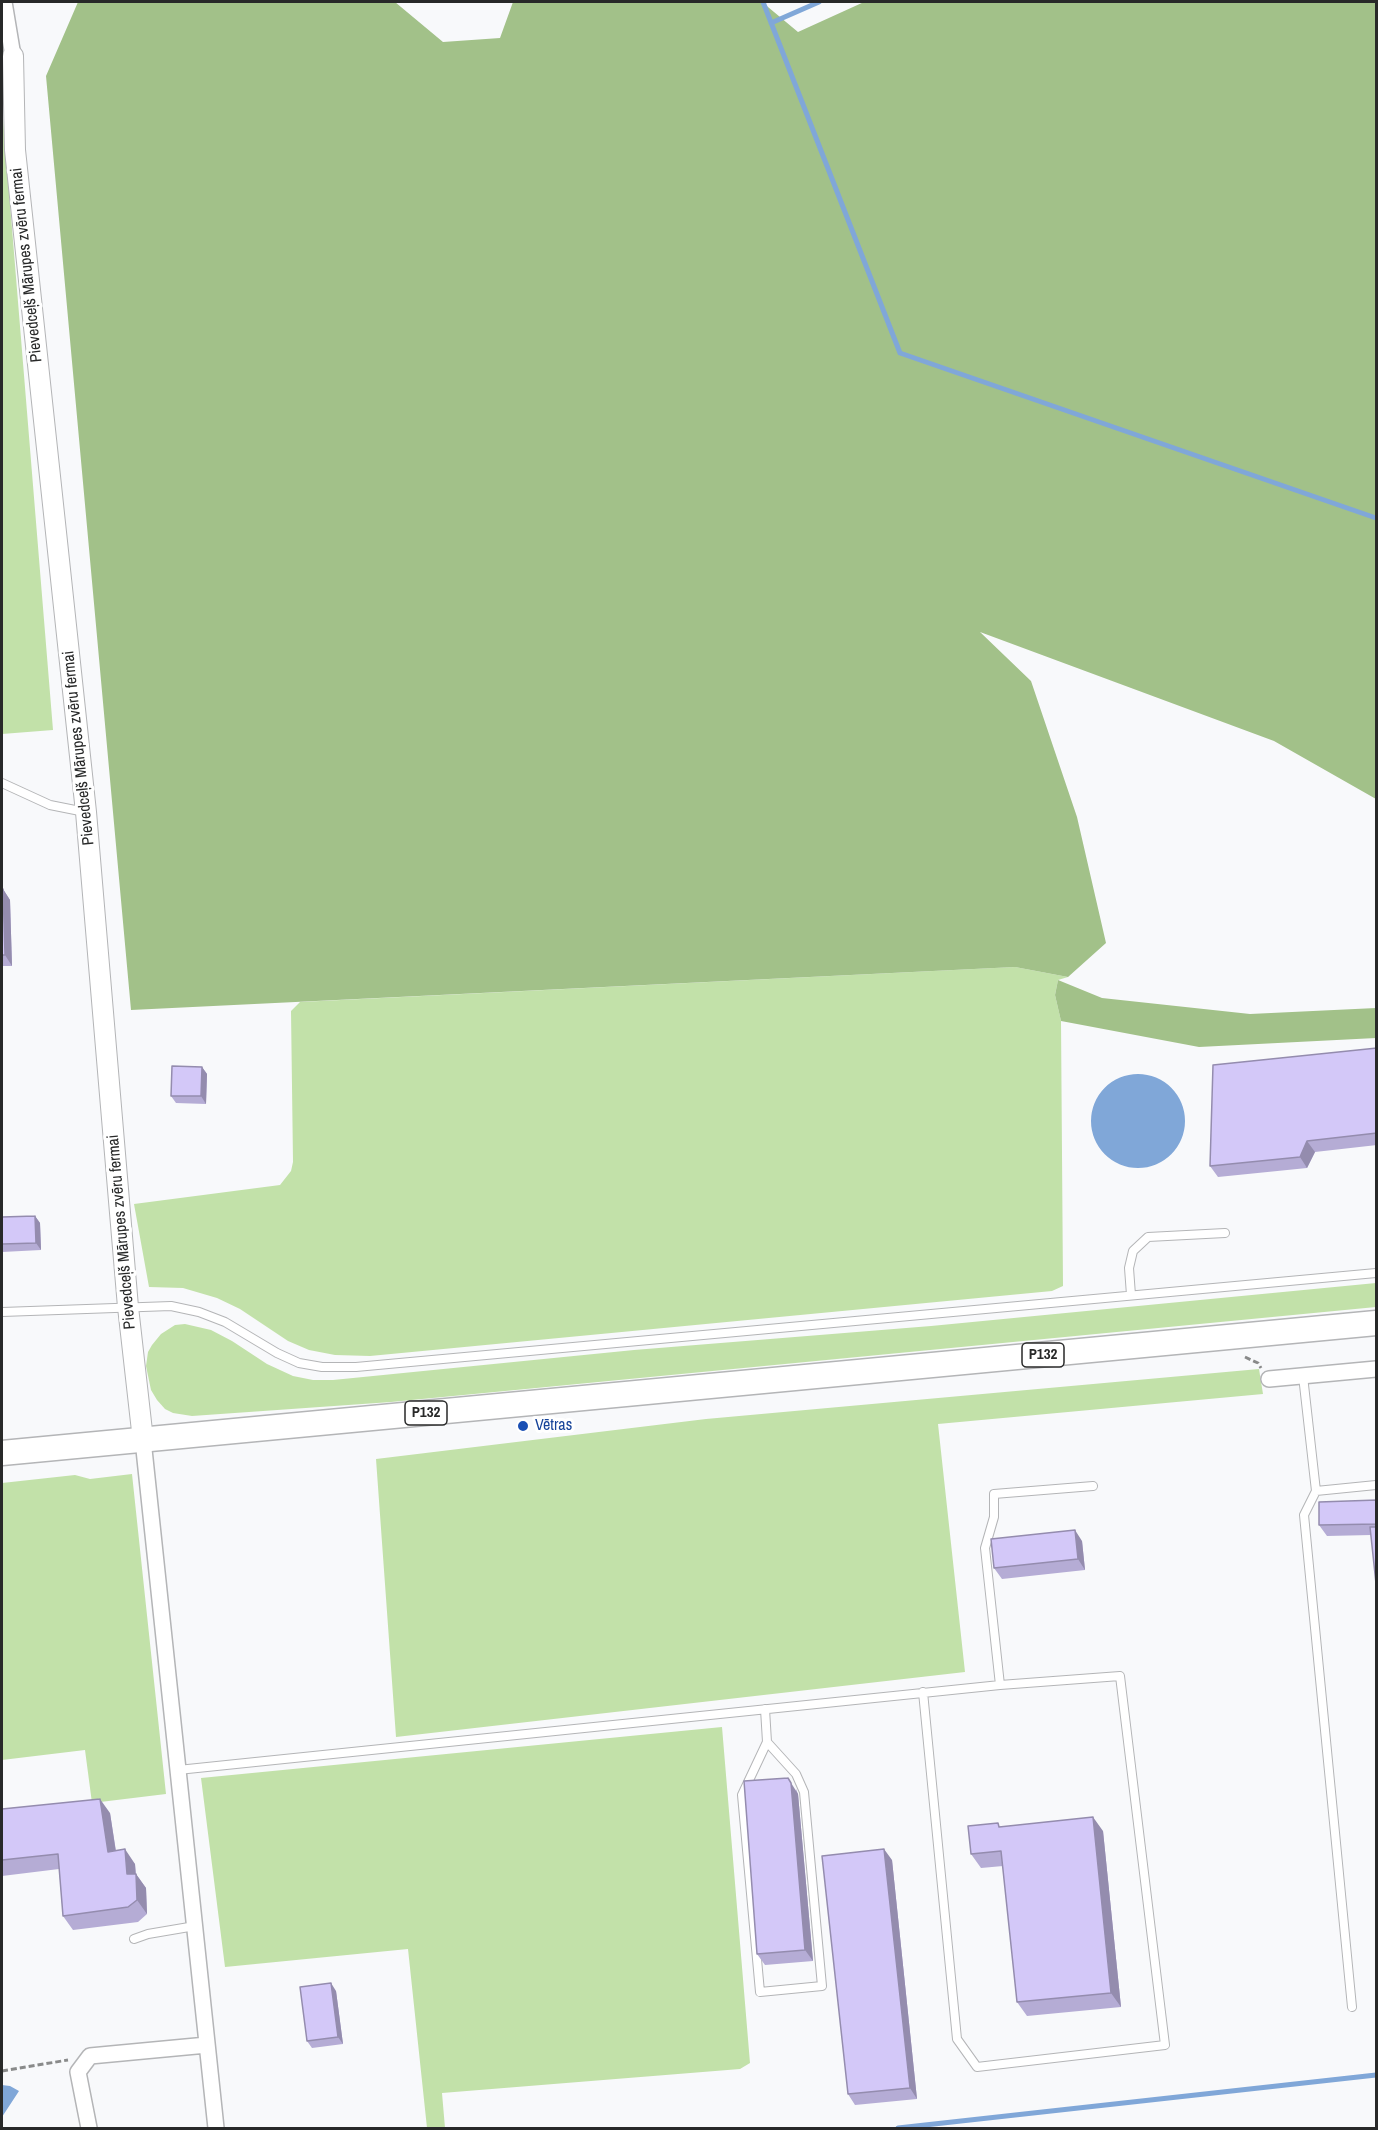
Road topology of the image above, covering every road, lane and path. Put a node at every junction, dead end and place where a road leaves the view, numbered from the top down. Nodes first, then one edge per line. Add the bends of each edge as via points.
1 (4, 2) edge
2 (13, 56) joint
3 (2, 783) edge
4 (86, 812) junction
5 (1225, 1233) dead end
6 (1377, 1273) edge
7 (1131, 1295) junction
8 (128, 1307) junction
9 (2, 1312) edge
10 (1377, 1323) edge
11 (1377, 1369) edge
12 (1303, 1376) junction
13 (1269, 1379) dead end
14 (143, 1440) junction
15 (2, 1453) edge
16 (1377, 1485) edge
17 (1093, 1486) dead end
18 (1316, 1491) junction
19 (1000, 1685) junction
20 (923, 1692) junction
21 (765, 1709) junction
22 (767, 1742) junction
23 (178, 1770) junction
24 (195, 1926) junction
25 (134, 1939) dead end
26 (1352, 2007) dead end
27 (207, 2045) junction
28 (90, 2056) junction
29 (2, 2071) edge
30 (89, 2128) edge
31 (216, 2128) edge

1 - 2 street
2 - 4 street, Pievedceļš Mārupes zvēru fermai via 15,150
3 - 4 lane via 50,805
4 - 8 street, Pievedceļš Mārupes zvēru fermai
5 - 7 lane via 1148,1237 1133,1251 1129,1268
6 - 7 lane
7 - 8 lane via 356,1368 300,1363 199,1312 171,1306
8 - 9 lane
8 - 14 street, Pievedceļš Mārupes zvēru fermai
10 - 14 main road, P132
11 - 12 street
12 - 13 street
12 - 18 lane
14 - 15 main road, P132
14 - 23 street
16 - 18 lane
17 - 19 lane via 994,1494 994,1517 985,1548
18 - 26 lane via 1304,1515
19 - 20 lane
19 - 20 lane via 1120,1676 1165,2046 977,2067 957,2039
20 - 21 lane
21 - 22 lane
21 - 23 lane
22 - 22 lane via 796,1774 804,1792 822,1986 760,1992 742,1795
23 - 24 street
24 - 25 lane
24 - 27 street
27 - 28 street
27 - 31 street
28 - 29 path
28 - 30 street via 78,2072

